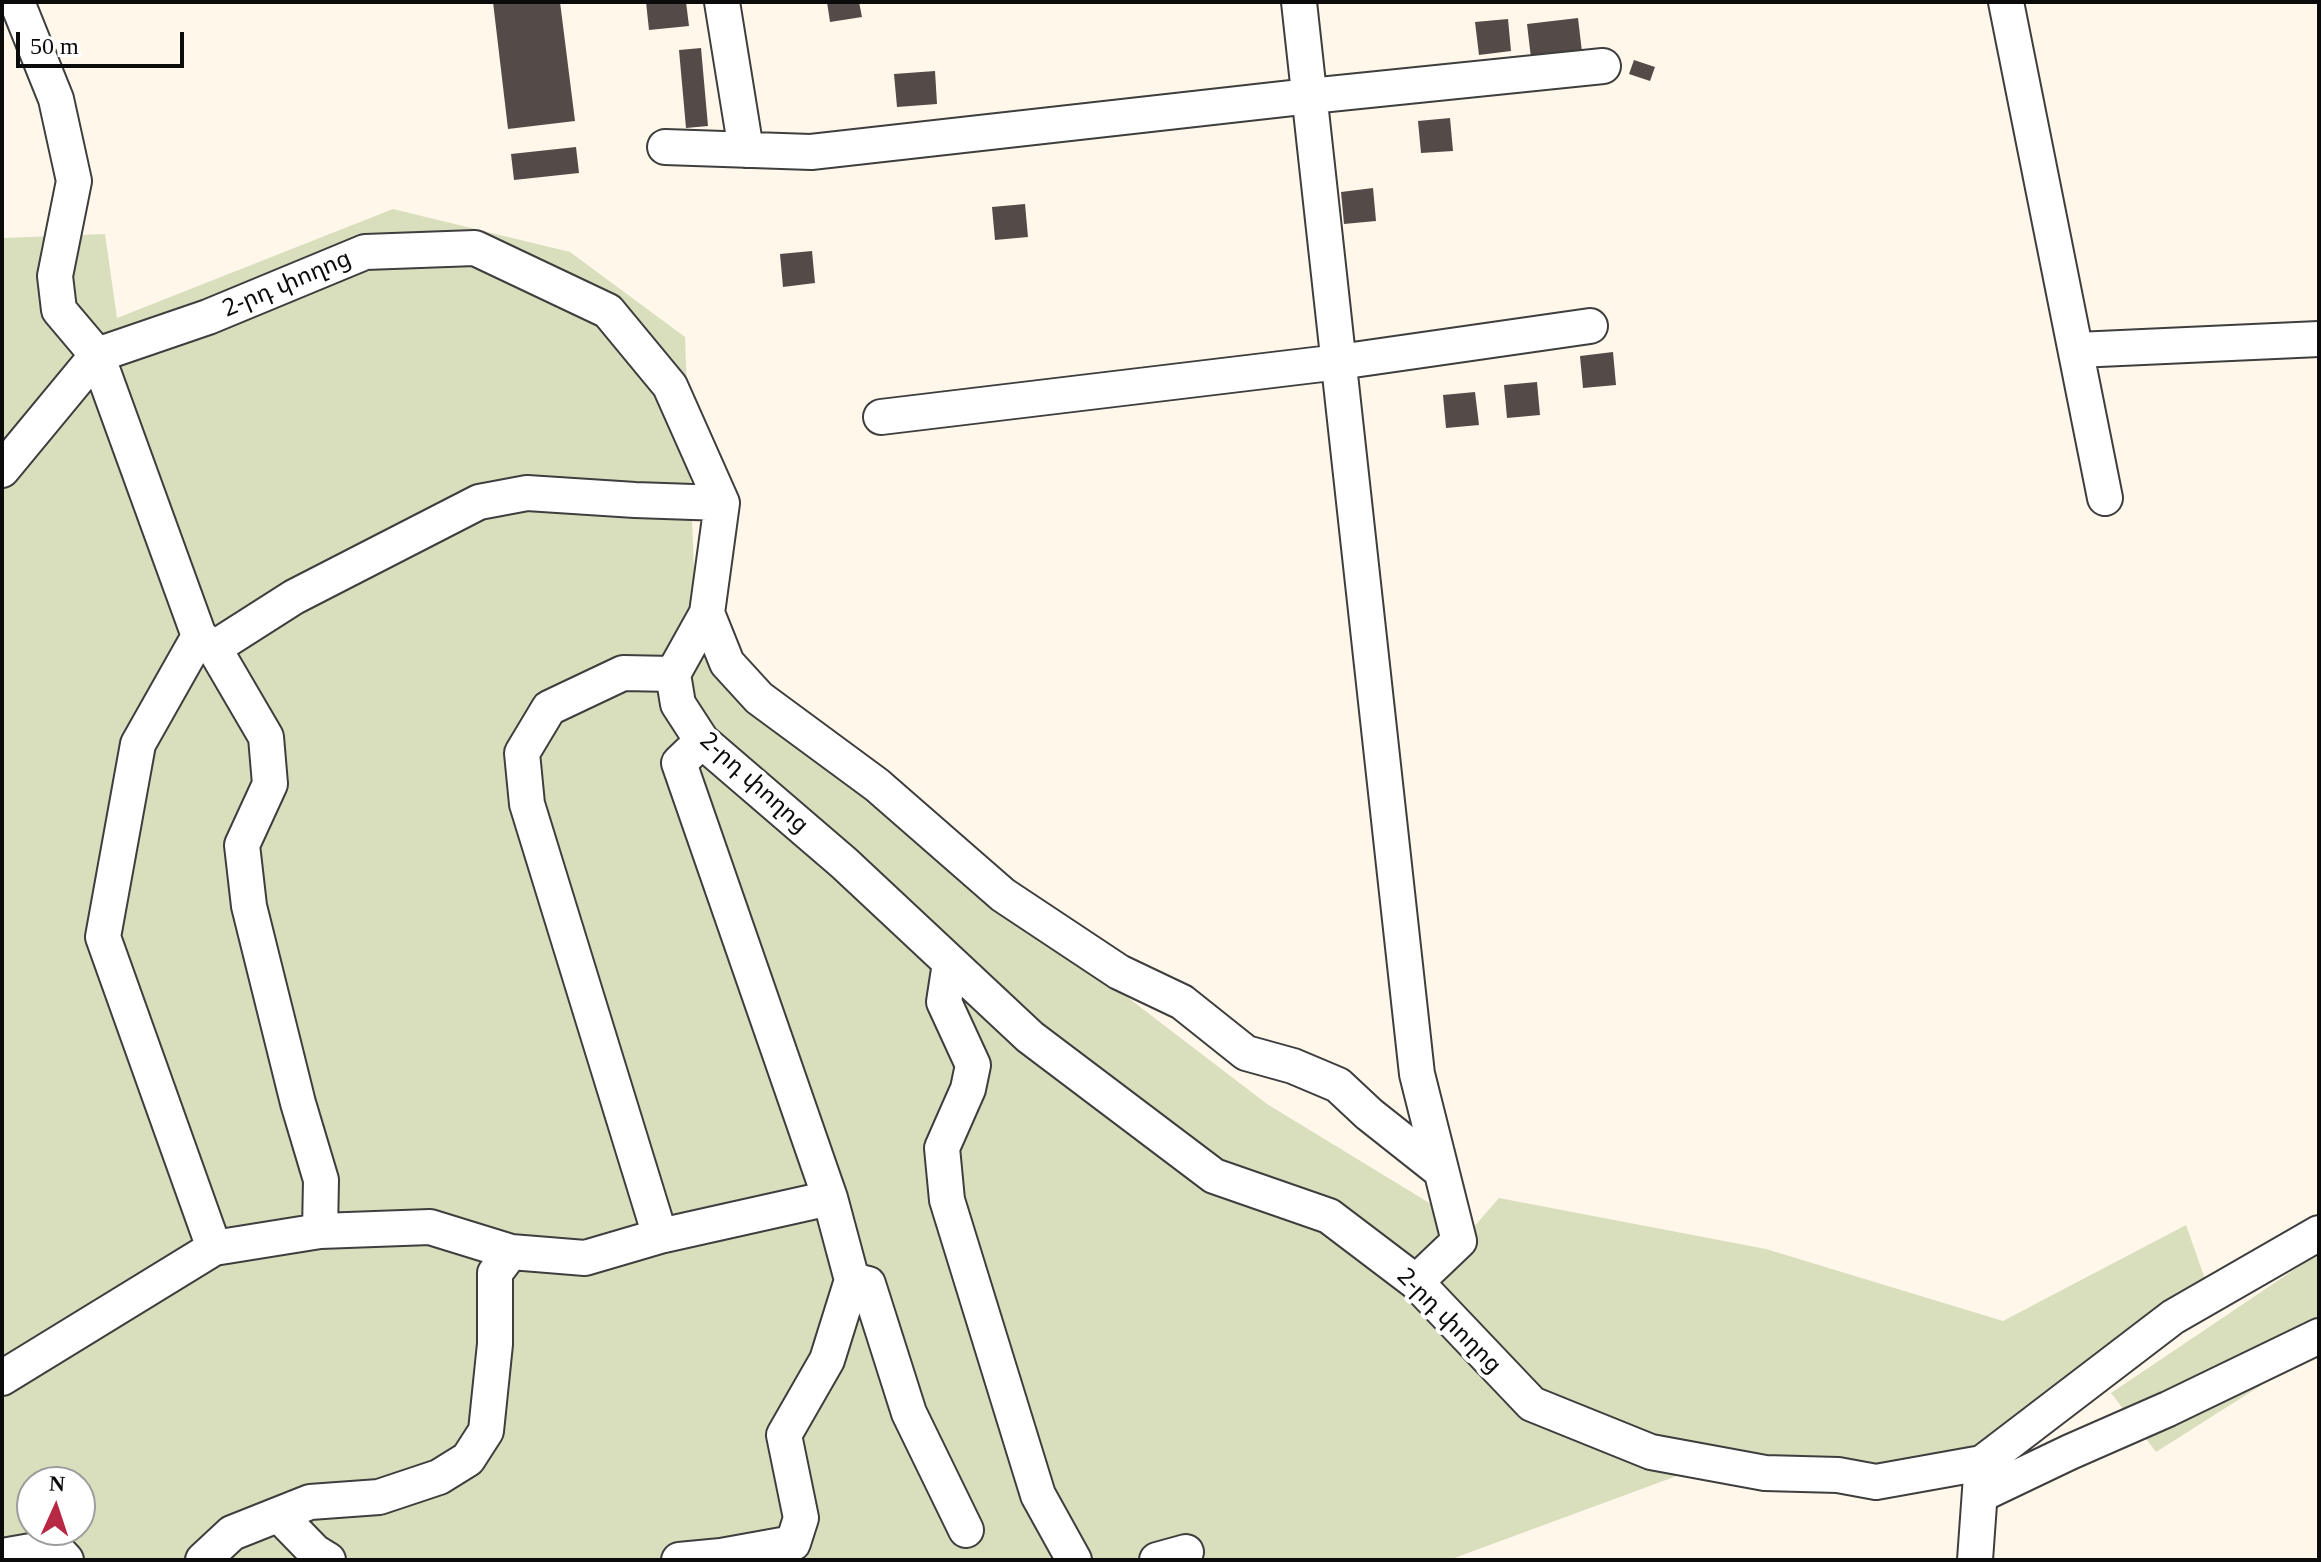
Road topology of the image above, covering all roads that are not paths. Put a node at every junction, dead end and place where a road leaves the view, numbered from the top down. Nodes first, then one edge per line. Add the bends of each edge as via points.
1 (17, 2) edge
2 (722, 2) edge
3 (1299, 2) edge
4 (2006, 2) edge
5 (1603, 66) dead end
6 (1310, 96) junction
7 (665, 147) dead end
8 (746, 150) junction
9 (1590, 326) dead end
10 (2319, 339) edge
11 (2077, 350) junction
12 (97, 355) junction
13 (1339, 362) junction
14 (881, 417) dead end
15 (2, 470) edge
16 (2105, 498) dead end
17 (722, 503) junction
18 (707, 613) junction
19 (207, 642) junction
20 (673, 674) junction
21 (702, 741) junction
22 (950, 963) junction
23 (1441, 1171) junction
24 (830, 1198) junction
25 (320, 1231) junction
26 (2319, 1233) edge
27 (660, 1236) junction
28 (214, 1248) junction
29 (511, 1252) junction
30 (852, 1280) junction
31 (1416, 1282) junction
32 (2319, 1336) edge
33 (2, 1378) edge
34 (1981, 1479) junction
35 (279, 1515) junction
36 (966, 1530) dead end
37 (3, 1560) edge
38 (66, 1560) edge
39 (203, 1560) edge
40 (328, 1560) edge
41 (679, 1560) edge
42 (1074, 1560) edge
43 (1975, 1560) edge

1 - 12 street via 56,99 74,181 55,276 59,310
2 - 8 street
3 - 6 street
4 - 11 street
5 - 6 street
6 - 8 street via 811,152
6 - 13 street
7 - 8 street
9 - 13 street
10 - 11 street
11 - 16 street
12 - 15 street
12 - 17 street, 2-րդ փողոց via 208,317 365,252 475,248 608,311 670,386
12 - 19 street
13 - 14 street
13 - 23 street via 1417,1074
17 - 18 street
17 - 19 street via 527,493 479,502
18 - 20 street
18 - 23 street via 727,663 759,698 877,785 1003,895 1119,972 1182,1002 1246,1053 1338,1085
19 - 25 street via 266,737 270,784 242,845 249,906 321,1180
19 - 28 street via 138,744 103,937
20 - 21 street, 2-րդ փողոց via 678,704
20 - 27 street via 623,673 549,708 522,753 527,804
21 - 22 street, 2-րդ փողոց
21 - 24 street via 679,763
22 - 31 street, 2-րդ փողոց via 1030,1037 1214,1176 1329,1216
22 - 42 street via 944,1002 973,1065 942,1148 947,1200 1038,1495
23 - 31 street via 1459,1241
24 - 27 street
24 - 30 street
25 - 28 street
25 - 29 street via 430,1227
26 - 34 street via 2173,1317
27 - 29 street via 585,1258
28 - 33 street
29 - 35 street via 495,1273 495,1344 486,1431 468,1459 439,1477 379,1497 310,1502
30 - 36 street via 868,1284 909,1413
30 - 41 street via 827,1360 784,1435 801,1518 793,1543
31 - 34 street, 2-րդ փողոց via 1532,1404 1651,1452 1765,1473 1876,1482
32 - 34 street via 2168,1409
34 - 43 street
35 - 39 street via 232,1533
35 - 40 street
37 - 38 street via 54,1547

